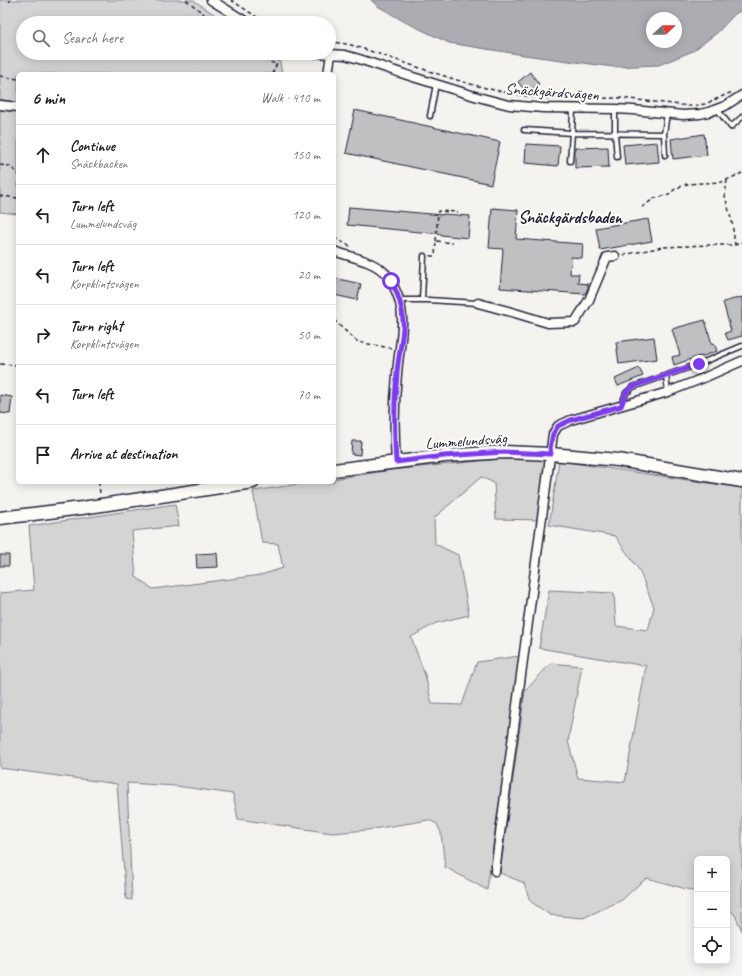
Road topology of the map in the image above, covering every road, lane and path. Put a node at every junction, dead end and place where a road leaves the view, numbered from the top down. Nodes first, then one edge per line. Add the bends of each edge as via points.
1 (186, 0) edge
2 (211, 0) edge
3 (231, 0) edge
4 (205, 16) edge
5 (237, 16) edge
6 (255, 16) edge
7 (336, 43) edge
8 (336, 54) edge
9 (264, 60) edge
10 (278, 60) edge
11 (330, 60) edge
12 (276, 64) junction
13 (273, 72) edge
14 (328, 72) edge
15 (0, 76) edge
16 (16, 79) edge
17 (436, 84) junction
18 (742, 95) edge
19 (562, 99) dead end
20 (568, 99) dead end
21 (0, 105) edge
22 (16, 107) edge
23 (573, 108) junction
24 (615, 109) junction
25 (717, 109) junction
26 (667, 113) junction
27 (430, 116) dead end
28 (742, 117) edge
29 (524, 130) dead end
30 (572, 133) junction
31 (615, 134) junction
32 (664, 134) junction
33 (665, 155) dead end
34 (617, 157) dead end
35 (570, 161) dead end
36 (0, 166) edge
37 (16, 172) edge
38 (742, 173) edge
39 (727, 180) junction
40 (0, 196) edge
41 (16, 198) edge
42 (642, 207) dead end
43 (458, 212) dead end
44 (436, 241) junction
45 (742, 242) edge
46 (453, 243) dead end
47 (735, 245) junction
48 (336, 252) edge
49 (424, 256) joint
50 (615, 256) joint
51 (400, 300) junction
52 (422, 300) junction
53 (478, 303) joint
54 (336, 322) edge
55 (742, 346) edge
56 (400, 350) junction
57 (742, 361) edge
58 (0, 364) edge
59 (16, 364) edge
60 (666, 376) junction
61 (668, 392) junction
62 (621, 406) junction
63 (551, 454) junction
64 (396, 462) junction
65 (336, 470) edge
66 (742, 481) edge
67 (99, 484) edge
68 (240, 484) edge
69 (100, 499) dead end
70 (0, 518) edge
71 (495, 871) dead end

1 - 4 path
2 - 5 street
3 - 6 path
7 - 19 path via 476,86 512,94
8 - 17 street, Snäckgärdsvägen via 359,59
9 - 12 path
10 - 12 path
11 - 14 street
12 - 13 path
15 - 16 path
17 - 23 street, Snäckgärdsvägen via 509,104
17 - 27 lane
18 - 20 path via 731,92 705,104 690,106 620,98
18 - 25 street, Snäckgärdsvägen
21 - 22 street
23 - 24 street, Snäckgärdsvägen
23 - 30 lane
24 - 26 street, Snäckgärdsvägen
24 - 31 lane
25 - 26 street, Snäckgärdsvägen via 700,114
25 - 28 lane via 731,127
26 - 32 lane
29 - 30 lane
30 - 31 lane
30 - 35 lane
31 - 32 lane
31 - 34 lane
32 - 33 lane
36 - 37 path via 10,166
38 - 39 path
39 - 42 path via 687,184 675,189 670,195 655,198
39 - 47 path via 725,196
40 - 41 path
43 - 44 path via 438,211
44 - 46 path
44 - 49 path via 435,256
45 - 47 path
47 - 50 path via 663,247
48 - 51 street via 378,267 391,281
49 - 52 lane
50 - 53 street via 606,257 589,300 575,322 548,323
51 - 52 lane
51 - 56 street via 403,327
52 - 53 lane
54 - 56 path via 358,342
55 - 60 lane
56 - 64 street via 395,412
57 - 61 street
58 - 59 path
60 - 61 lane
60 - 62 lane via 632,387 626,393
61 - 62 street
62 - 63 street via 558,426 553,434
63 - 64 main road, Lummelundsväg via 504,452
63 - 66 main road, Lummelundsväg via 618,460
63 - 71 street
64 - 65 main road, Lummelundsväg
67 - 69 path
68 - 70 main road

